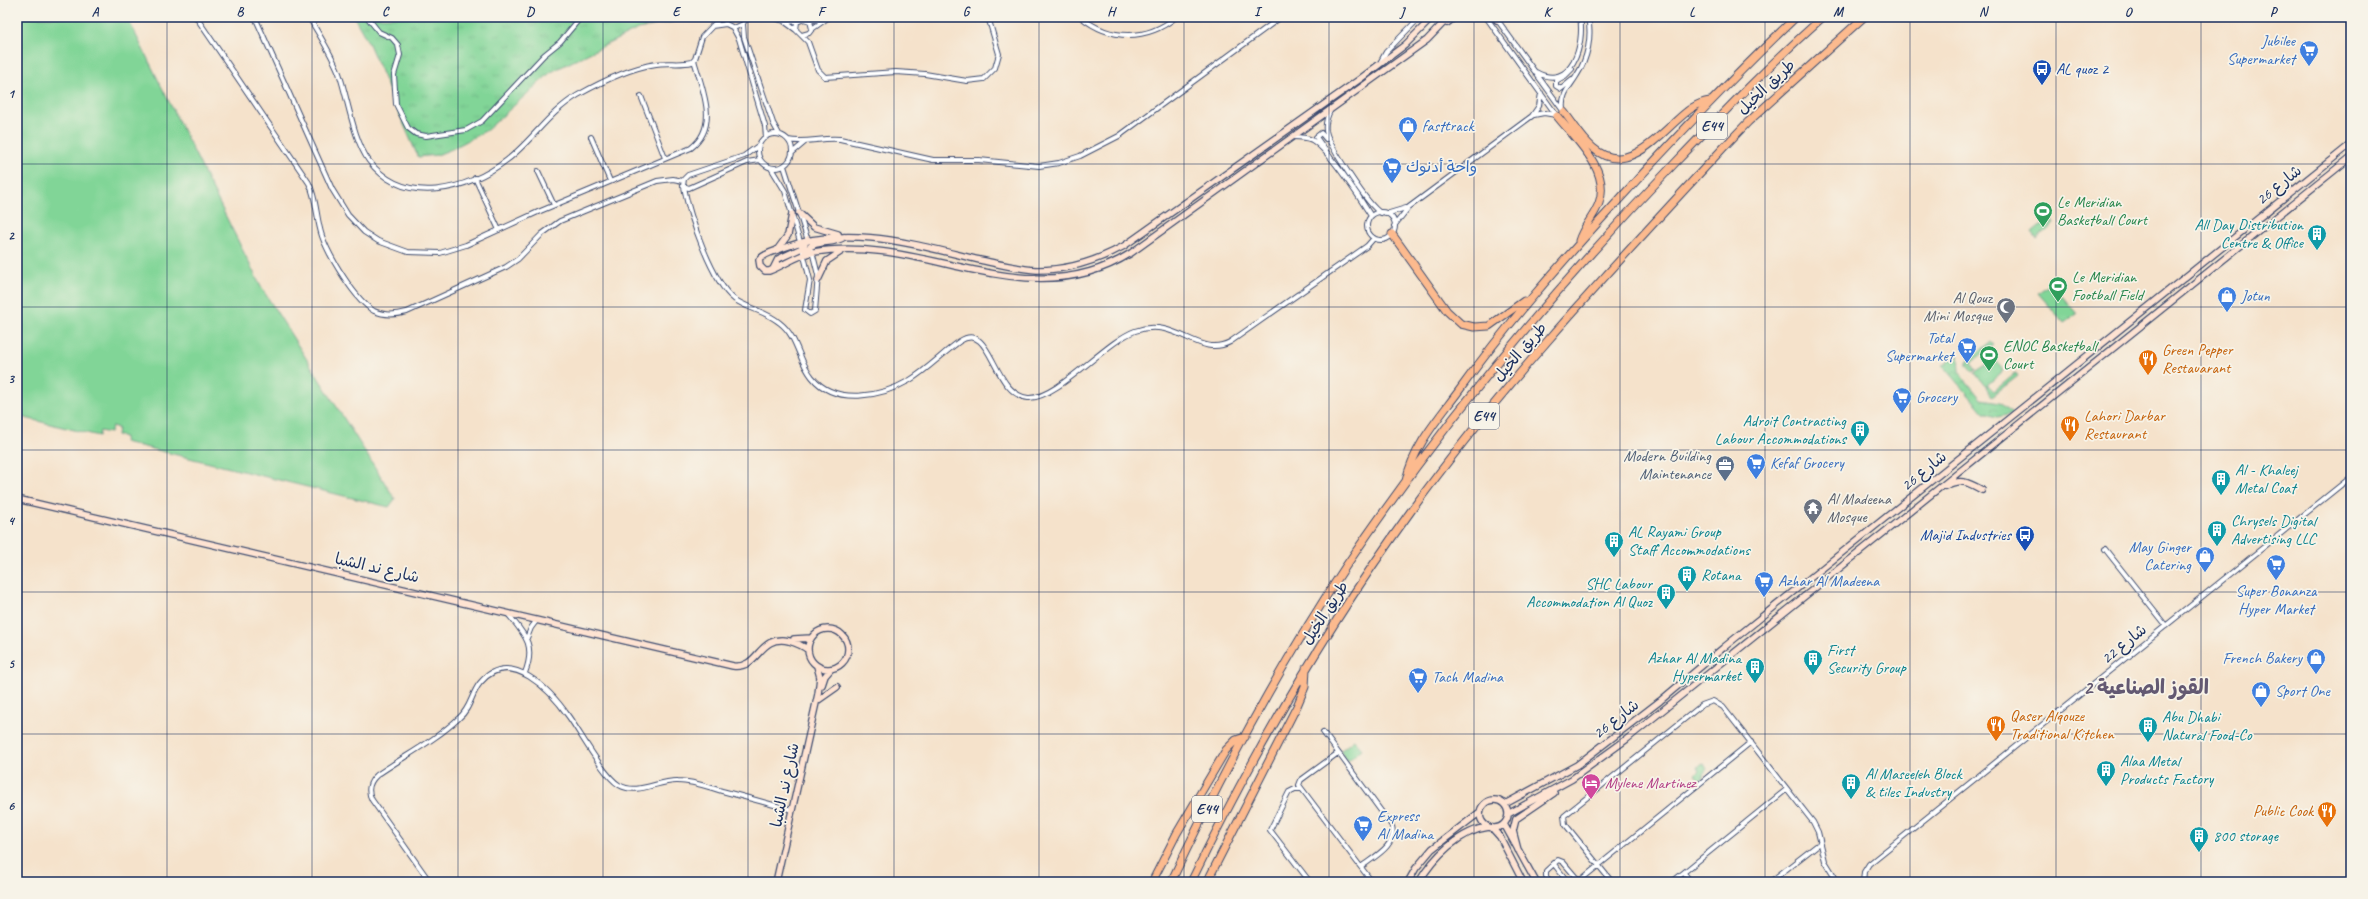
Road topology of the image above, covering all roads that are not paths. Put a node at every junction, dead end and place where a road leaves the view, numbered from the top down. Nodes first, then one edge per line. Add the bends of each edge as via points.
1 (196, 17) edge
2 (255, 17) edge
3 (309, 17) edge
4 (367, 17) edge
5 (581, 17) edge
6 (722, 17) edge
7 (751, 17) edge
8 (770, 17) edge
9 (988, 17) edge
10 (1081, 17) edge
11 (1176, 17) edge
12 (1281, 17) edge
13 (1420, 17) edge
14 (1433, 17) edge
15 (1443, 17) edge
16 (1449, 17) edge
17 (1454, 17) edge
18 (1486, 17) edge
19 (1580, 17) edge
20 (1588, 17) edge
21 (1796, 17) edge
22 (1823, 17) edge
23 (1864, 17) edge
24 (827, 18) edge
25 (1496, 18) edge
26 (745, 20) edge
27 (809, 20) junction
28 (784, 21) junction
29 (798, 21) junction
30 (726, 24) junction
31 (711, 26) junction
32 (733, 28) junction
33 (1440, 28) junction
34 (812, 29) junction
35 (796, 30) junction
36 (809, 34) junction
37 (802, 35) junction
38 (810, 45) junction
39 (694, 60) junction
40 (1574, 61) junction
41 (1379, 64) junction
42 (1533, 70) junction
43 (1577, 76) junction
44 (1541, 93) junction
45 (641, 96) dead end
46 (1710, 102) junction
47 (1330, 111) junction
48 (1564, 112) junction
49 (1532, 116) junction
50 (1557, 116) junction
51 (779, 134) junction
52 (766, 136) junction
53 (591, 137) dead end
54 (1293, 137) junction
55 (788, 140) junction
56 (806, 141) junction
57 (2351, 144) edge
58 (758, 146) junction
59 (792, 154) junction
60 (1338, 157) junction
61 (2351, 157) edge
62 (665, 158) junction
63 (760, 160) junction
64 (1332, 162) junction
65 (784, 166) junction
66 (771, 168) junction
67 (538, 171) dead end
68 (475, 178) junction
69 (610, 181) junction
70 (683, 181) junction
71 (684, 187) junction
72 (554, 205) junction
73 (1409, 207) junction
74 (799, 213) junction
75 (1381, 213) junction
76 (792, 214) junction
77 (1386, 214) junction
78 (1371, 216) junction
79 (1394, 226) junction
80 (498, 230) junction
81 (2242, 231) junction
82 (1392, 234) junction
83 (844, 236) junction
84 (1374, 238) junction
85 (808, 239) junction
86 (800, 241) junction
87 (2247, 241) junction
88 (1578, 244) junction
89 (810, 246) junction
90 (802, 248) junction
91 (776, 250) junction
92 (844, 250) junction
93 (812, 252) junction
94 (804, 254) junction
95 (773, 269) junction
96 (818, 280) junction
97 (1535, 292) junction
98 (1967, 453) junction
99 (1965, 466) junction
100 (2351, 477) edge
101 (1405, 484) junction
102 (1982, 490) dead end
103 (1934, 492) junction
104 (17, 499) edge
105 (2105, 549) dead end
106 (507, 612) junction
107 (537, 620) junction
108 (2166, 626) junction
109 (527, 638) junction
110 (811, 638) junction
111 (808, 650) junction
112 (730, 665) junction
113 (817, 666) junction
114 (1306, 668) junction
115 (831, 669) junction
116 (525, 673) junction
117 (836, 687) dead end
118 (818, 694) junction
119 (816, 701) junction
120 (1622, 730) junction
121 (1323, 732) dead end
122 (1245, 737) junction
123 (1627, 739) junction
124 (1751, 742) junction
125 (1338, 753) junction
126 (1563, 785) junction
127 (1302, 789) junction
128 (1787, 789) junction
129 (1505, 804) junction
130 (792, 810) junction
131 (1480, 812) junction
132 (1508, 814) junction
133 (1504, 824) junction
134 (1490, 827) junction
135 (1820, 844) junction
136 (1518, 850) junction
137 (1552, 864) junction
138 (1598, 864) junction
139 (1361, 867) junction
140 (1684, 873) junction
141 (1862, 880) edge
142 (430, 882) edge
143 (776, 882) edge
144 (1152, 882) edge
145 (1171, 882) edge
146 (1191, 882) edge
147 (1207, 882) edge
148 (1310, 882) edge
149 (1372, 882) edge
150 (1408, 882) edge
151 (1419, 882) edge
152 (1523, 882) edge
153 (1536, 882) edge
154 (1550, 882) edge
155 (1568, 882) edge
156 (1579, 882) edge
157 (1612, 882) edge
158 (1673, 882) edge
159 (1690, 882) edge
160 (1770, 882) edge
161 (1838, 882) edge

1 - 70 street via 309,183 316,199 318,220 326,245 350,285 367,305 382,314 395,315 407,312 506,267 560,221 658,181
2 - 80 street via 332,189 348,215 364,232 392,248 424,254 453,250
3 - 68 street via 336,67 362,150 377,170 402,186 427,191 448,188
4 - 5 street via 379,32 392,38 398,45 400,55 394,75 396,104 408,128 416,134 426,136 466,130 482,121 544,55 560,42
6 - 30 street
6 - 31 street
7 - 26 street
8 - 28 street
9 - 38 street via 998,45 999,59 993,72 978,81 896,72 825,77 818,70
10 - 11 street via 1097,28 1126,36 1155,30
12 - 56 street via 1119,136 1090,152 1059,164 1039,166 979,160 940,161 840,139 819,138
13 - 41 street via 1386,52
14 - 41 street via 1413,38
15 - 33 street
16 - 33 street
17 - 33 street
18 - 44 street
19 - 40 street via 1582,38
20 - 43 street via 1588,46
21 - 46 highway
22 - 101 highway, طريق الخيل / E44 via 1751,85 1604,238 1512,343
23 - 114 highway, طريق الخيل / E44 via 1743,127 1534,357 1412,509
24 - 27 street
24 - 34 street
25 - 42 street
26 - 32 street
26 - 51 street via 744,37 773,124
27 - 29 street
27 - 34 street
28 - 29 street
28 - 35 street
29 - 35 street
30 - 31 street
30 - 32 street
31 - 39 street via 702,37
32 - 52 street via 739,39
33 - 47 street
34 - 36 street
35 - 37 street
36 - 37 street
36 - 38 street
37 - 38 street
39 - 62 street via 707,108 707,126 695,145
39 - 68 street via 689,63 663,62 644,66 579,95 558,109 507,160
40 - 42 street via 1567,71 1556,76 1544,76
40 - 43 street via 1570,71 1556,81 1556,86 1561,88
41 - 83 street via 1124,246 1090,262 1059,269 1028,269 908,243
42 - 48 street
43 - 48 street via 1564,96
44 - 49 street via 1539,106
44 - 50 street
45 - 62 street
46 - 48 highway via 1688,110 1640,152 1622,158 1606,156 1593,148
46 - 88 highway
47 - 54 street
47 - 60 street via 1326,120 1326,131
49 - 50 street via 1544,113
49 - 73 street
50 - 88 highway via 1595,165 1601,183 1599,203 1584,227
51 - 52 street
51 - 55 street
52 - 58 street
53 - 69 street
54 - 64 street via 1311,140
54 - 92 street via 1123,257 1100,269 1082,274 1052,279 1021,278 915,256
55 - 56 street
55 - 59 street
56 - 59 street
57 - 81 street, شارع 26
58 - 63 street
58 - 70 street via 744,156 688,175
59 - 65 street
60 - 64 street via 1324,134 1318,134 1316,140 1328,152
60 - 75 street via 1374,208
61 - 87 street, شارع 26
62 - 69 street
63 - 66 street
63 - 71 street via 747,162 689,188
64 - 78 street
65 - 66 street
65 - 74 street
66 - 76 street via 784,191
67 - 72 street
68 - 80 street
69 - 72 street
70 - 71 street
71 - 84 street via 711,267 720,284 738,301 770,316 783,326 796,343 808,371 818,383 832,392 849,396 880,392 902,384 917,376 968,337 977,338 984,343 1008,388 1018,395 1031,398 1048,393 1136,330 1165,328 1204,345 1220,346 1230,342 1367,246
72 - 80 street
73 - 77 street
73 - 79 street
74 - 83 street via 814,227
74 - 85 street
75 - 77 street
75 - 78 street
76 - 86 street
76 - 91 street via 788,235
77 - 79 street via 1392,219
78 - 84 street via 1367,226
79 - 82 street
81 - 87 street
81 - 98 street, شارع 26
82 - 84 street via 1385,239
82 - 97 highway via 1445,309 1460,324 1489,326
83 - 85 street
83 - 89 street via 838,241
85 - 86 street
85 - 89 street
85 - 90 street
86 - 90 street
86 - 91 street
87 - 99 street, شارع 26
88 - 97 highway
89 - 93 street
89 - 94 street
90 - 94 street
90 - 95 street via 778,259
91 - 95 street via 762,256 759,262 765,271
92 - 93 street
92 - 96 street via 827,261
93 - 94 street
93 - 96 street
94 - 95 street
94 - 96 street via 810,280 805,310 809,314 814,311
97 - 101 highway via 1423,441 1412,462
98 - 99 street
98 - 120 street, شارع 26
99 - 103 street, شارع 26
100 - 108 street, شارع 22
101 - 122 highway, طريق الخيل / E44 via 1325,599
102 - 103 street via 1971,483 1960,481 1950,483
103 - 123 street, شارع 26
104 - 106 street, شارع ند الشبا
105 - 108 street
106 - 107 street, شارع ند الشبا
106 - 109 street
107 - 109 street
107 - 112 street, شارع ند الشبا
108 - 141 street, شارع 22 via 1869,864
109 - 116 street via 530,653
110 - 111 street
110 - 112 street via 774,638 764,642 746,662
110 - 115 street via 818,631 827,629 837,630 846,638 848,656 840,666
111 - 112 street, شارع ند الشبا via 797,643 777,640 765,645 748,664
111 - 113 street
113 - 115 street
113 - 118 street, شارع ند الشبا via 820,677
114 - 146 highway, طريق الخيل / E44 via 1256,754
114 - 147 highway via 1305,687 1298,706
115 - 118 street, شارع ند الشبا via 825,676
116 - 130 street via 561,706 609,776 618,785 637,789 680,781
116 - 142 street via 506,669 487,676 477,687 470,705 458,719 377,775 371,782 369,792 372,800
117 - 119 street
118 - 119 street, شارع ند الشبا
119 - 130 street, شارع ند الشبا
120 - 123 street via 1622,737
120 - 129 street, شارع 26 via 1565,774
121 - 125 street
122 - 144 highway via 1236,740 1226,750 1174,838
122 - 145 highway, طريق الخيل / E44
123 - 126 street, شارع 26
124 - 128 street
124 - 138 street
124 - 138 street via 1721,704 1707,702 1573,807 1565,814 1564,822
125 - 127 street via 1301,780 1299,785
125 - 139 street via 1389,820 1393,829 1390,844
126 - 132 street, شارع 26
126 - 136 street via 1516,819 1513,831
127 - 139 street
127 - 148 street via 1289,792 1270,830
128 - 135 street via 1813,822
128 - 140 street
129 - 131 street via 1492,800 1484,804
129 - 132 street
130 - 143 street, شارع ند الشبا
131 - 134 street via 1481,819
131 - 150 street via 1432,849
132 - 133 street
133 - 134 street
133 - 136 street
134 - 151 street via 1477,829 1455,843 1433,863
134 - 152 street via 1500,837
135 - 160 street
135 - 161 street via 1825,862
136 - 153 street
137 - 154 street via 1545,872
137 - 155 street
137 - 156 street via 1558,860 1562,861
138 - 156 street
138 - 157 street
139 - 149 street
140 - 158 street
140 - 159 street

